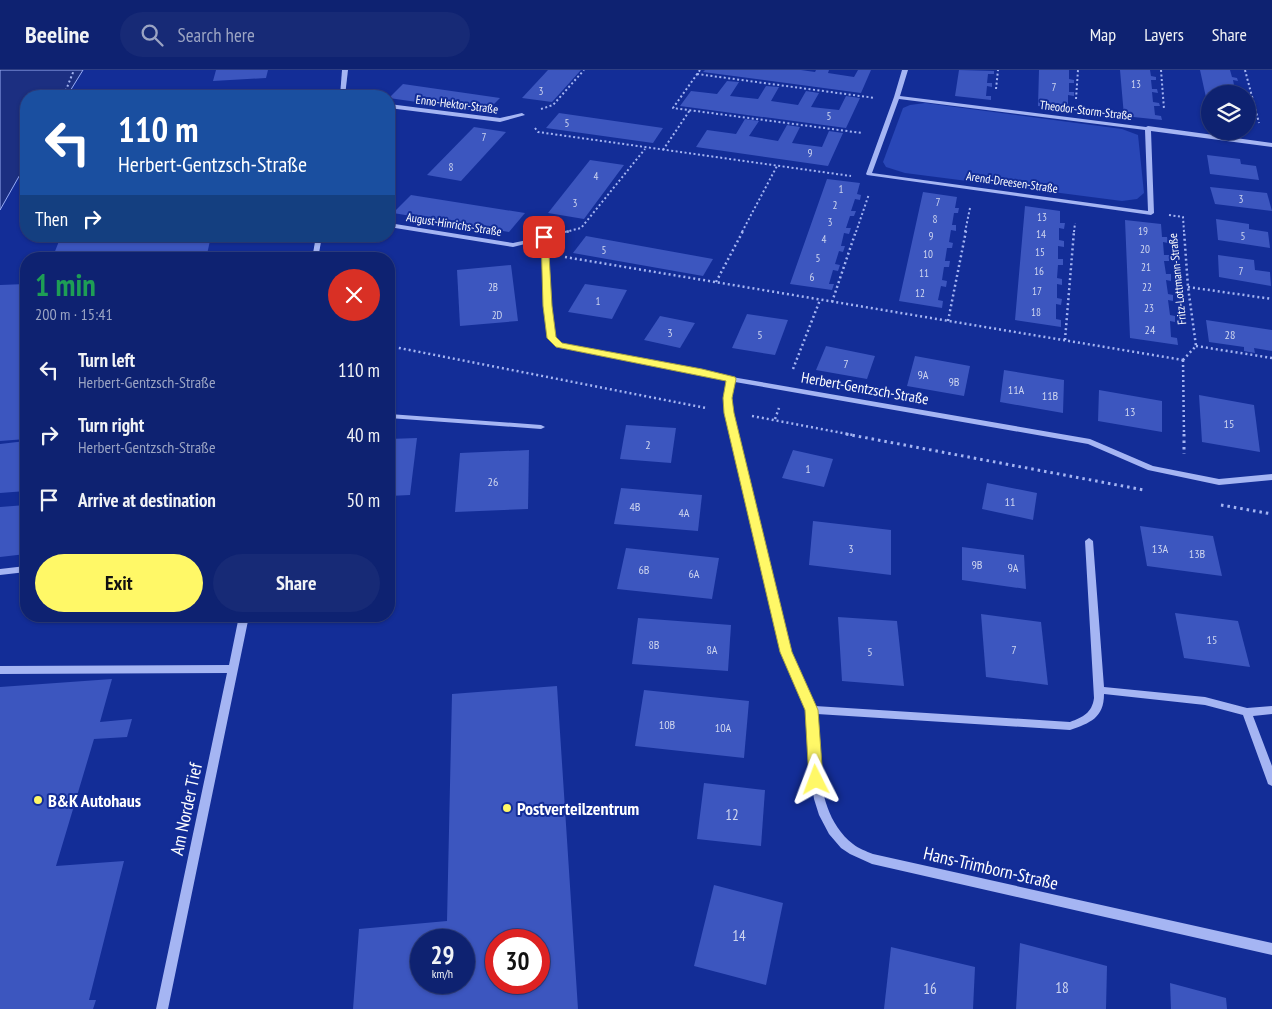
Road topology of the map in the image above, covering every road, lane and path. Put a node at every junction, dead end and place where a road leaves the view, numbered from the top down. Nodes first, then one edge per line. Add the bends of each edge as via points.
1 (74, 70) edge
2 (345, 70) edge
3 (584, 70) edge
4 (700, 70) edge
5 (905, 70) edge
6 (1078, 70) edge
7 (1161, 70) edge
8 (1245, 70) edge
9 (697, 74) junction
10 (66, 90) edge
11 (343, 90) edge
12 (896, 99) junction
13 (395, 107) edge
14 (690, 110) junction
15 (522, 115) junction
16 (1075, 118) junction
17 (1148, 128) junction
18 (1166, 130) junction
19 (883, 136) junction
20 (1265, 144) junction
21 (1272, 145) edge
22 (645, 148) junction
23 (663, 150) junction
24 (777, 166) junction
25 (869, 174) junction
26 (974, 188) junction
27 (1076, 202) junction
28 (1151, 213) junction
29 (395, 226) edge
30 (544, 237) junction
31 (716, 282) junction
32 (1188, 287) junction
33 (1272, 299) edge
34 (820, 300) junction
35 (832, 302) junction
36 (948, 321) junction
37 (1065, 340) junction
38 (1196, 346) junction
39 (395, 347) edge
40 (1272, 358) edge
41 (1183, 360) junction
42 (732, 379) junction
43 (786, 388) junction
44 (729, 413) junction
45 (395, 416) edge
46 (541, 427) dead end
47 (1184, 475) junction
48 (1272, 477) edge
49 (1148, 491) dead end
50 (1216, 504) dead end
51 (1272, 514) edge
52 (1089, 541) dead end
53 (20, 570) edge
54 (0, 572) edge
55 (243, 622) edge
56 (233, 669) junction
57 (0, 670) edge
58 (1099, 690) junction
59 (812, 710) junction
60 (1272, 710) edge
61 (1247, 712) junction
62 (1272, 781) edge
63 (1272, 949) edge
64 (162, 1009) edge

1 - 10 path
2 - 11 street
3 - 15 path via 553,105
4 - 9 path
5 - 12 street
6 - 16 path
7 - 18 path
8 - 20 path
9 - 12 path
9 - 14 path via 673,108
12 - 16 street, Theodor-Storm-Straße
12 - 19 street
13 - 15 street, Enno-Hektor-Straße via 500,120
14 - 19 path
14 - 23 path
15 - 22 path via 538,132
16 - 17 street, Theodor-Storm-Straße
17 - 18 street, Theodor-Storm-Straße
17 - 28 street
18 - 20 street, Theodor-Storm-Straße
19 - 25 street
20 - 21 street, Theodor-Storm-Straße
22 - 23 path
22 - 30 path via 581,228
23 - 24 path
24 - 25 path via 857,177
24 - 31 path
25 - 26 street, Arend-Dreesen-Straße
25 - 35 path via 873,182
26 - 27 street, Arend-Dreesen-Straße
26 - 36 path
27 - 28 street, Arend-Dreesen-Straße
27 - 37 path
28 - 32 path, Fritz-Lottmann-Straße via 1183,217
29 - 30 street, August-Hinrichs-Straße via 513,245
30 - 31 path via 567,259
30 - 42 street, Herbert-Gentzsch-Straße via 550,330 559,345
31 - 34 path
32 - 33 path
32 - 38 path, Fritz-Lottmann-Straße
34 - 35 path
34 - 43 path
35 - 36 path
36 - 37 path
37 - 41 path
38 - 40 path
38 - 41 path
39 - 44 path
41 - 47 path
42 - 43 street, Herbert-Gentzsch-Straße
42 - 44 street, Hans-Trimborn-Straße
43 - 47 street, Herbert-Gentzsch-Straße via 1090,442 1150,468
44 - 49 path via 775,419
44 - 59 street, Hans-Trimborn-Straße via 786,652
45 - 46 street
47 - 48 street, Herbert-Gentzsch-Straße via 1219,482
50 - 51 path
52 - 58 street
53 - 54 street
55 - 56 street, Am Norder Tief
56 - 57 street
56 - 64 street, Am Norder Tief
58 - 59 street via 1100,704 1094,715 1070,726
58 - 61 street via 1205,701
59 - 63 street, Hans-Trimborn-Straße via 816,780 823,815 845,845 872,859
60 - 61 street
61 - 62 street

